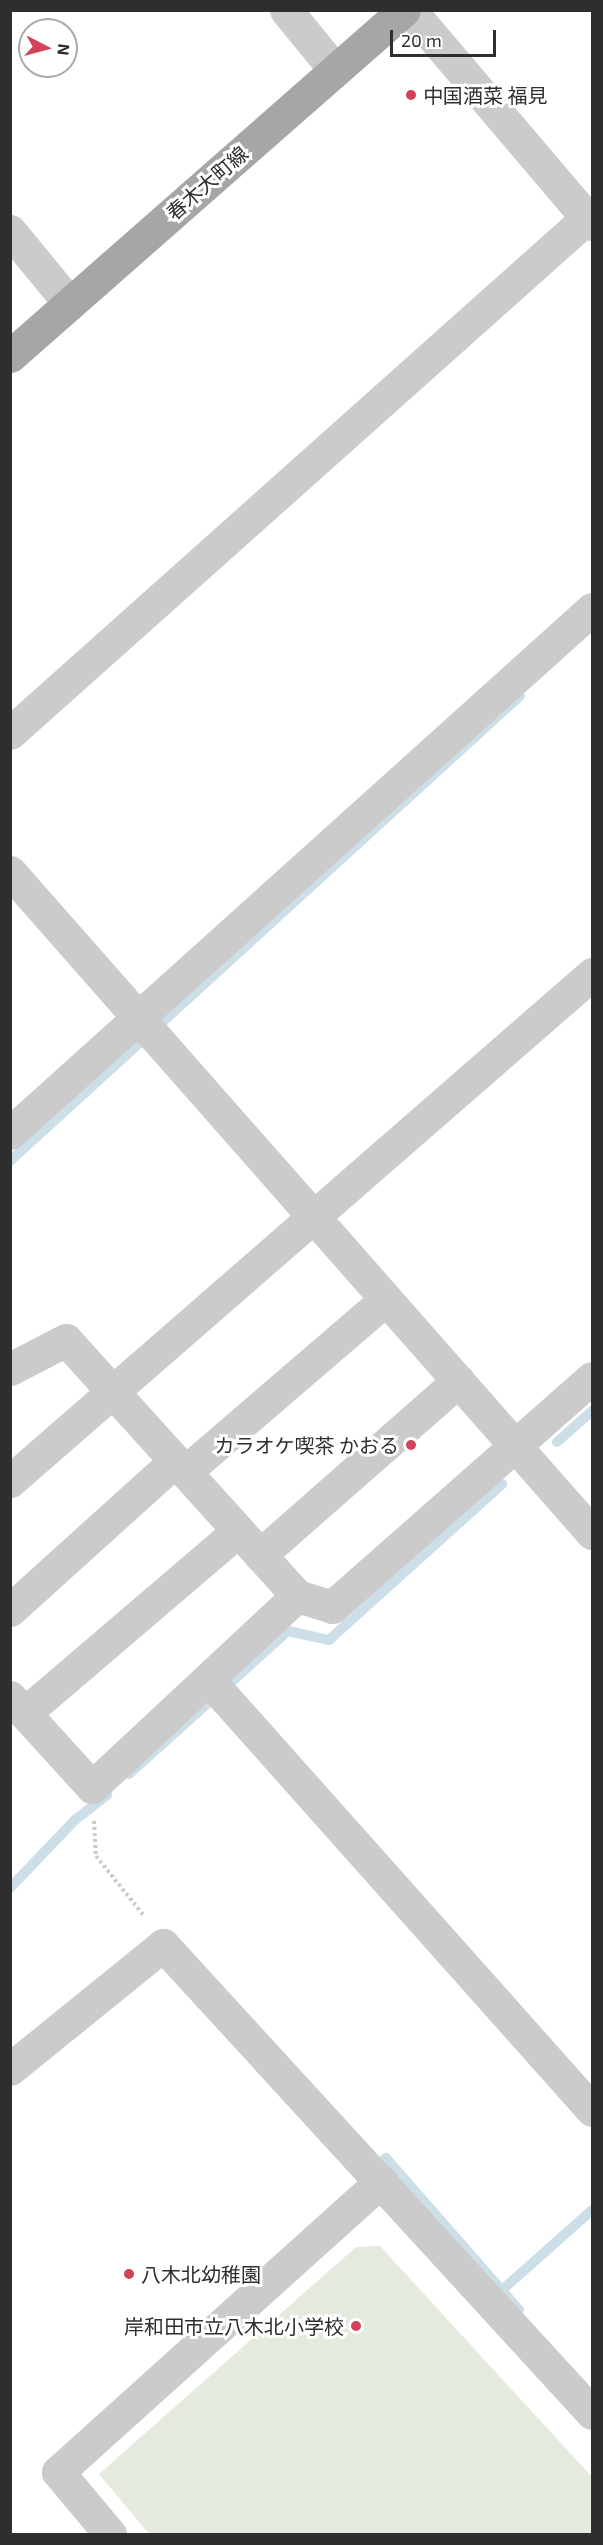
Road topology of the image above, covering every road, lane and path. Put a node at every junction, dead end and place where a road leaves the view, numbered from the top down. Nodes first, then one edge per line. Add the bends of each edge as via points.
1 (286, 10) edge
2 (404, 10) edge
3 (410, 10) edge
4 (335, 70) junction
5 (590, 221) edge
6 (10, 231) edge
7 (70, 304) junction
8 (10, 356) edge
9 (592, 609) edge
10 (10, 733) edge
11 (10, 872) edge
12 (592, 974) edge
13 (139, 1018) junction
14 (10, 1133) edge
15 (314, 1216) junction
16 (386, 1299) junction
17 (10, 1369) edge
18 (592, 1378) edge
19 (458, 1381) junction
20 (112, 1392) junction
21 (516, 1446) junction
22 (180, 1467) junction
23 (10, 1481) edge
24 (238, 1531) junction
25 (592, 1533) edge
26 (260, 1555) junction
27 (297, 1596) junction
28 (10, 1610) edge
29 (208, 1679) junction
30 (18, 1705) edge
31 (92, 1787) junction
32 (163, 1945) junction
33 (10, 2069) edge
34 (592, 2110) edge
35 (381, 2181) junction
36 (592, 2413) edge
37 (110, 2535) edge

1 - 4 street
2 - 4 main road, 春木大町線
3 - 5 street
4 - 7 main road, 春木大町線
5 - 10 street
6 - 7 street
7 - 8 main road, 春木大町線
9 - 13 street
11 - 13 street
12 - 15 street
13 - 14 street
13 - 15 street
15 - 16 street
15 - 20 street
16 - 19 street
16 - 22 street
17 - 20 street via 66,1340
18 - 21 street
19 - 21 street
19 - 26 street
20 - 22 street
20 - 23 street
21 - 25 street
21 - 27 street via 332,1607
22 - 24 street
22 - 28 street
24 - 26 street
24 - 30 street
26 - 27 street
27 - 29 street
29 - 31 street
29 - 34 street
30 - 31 street
31 - 32 path via 96,1856 163,1939
32 - 33 street
32 - 35 street
35 - 36 street
35 - 37 street via 58,2472

